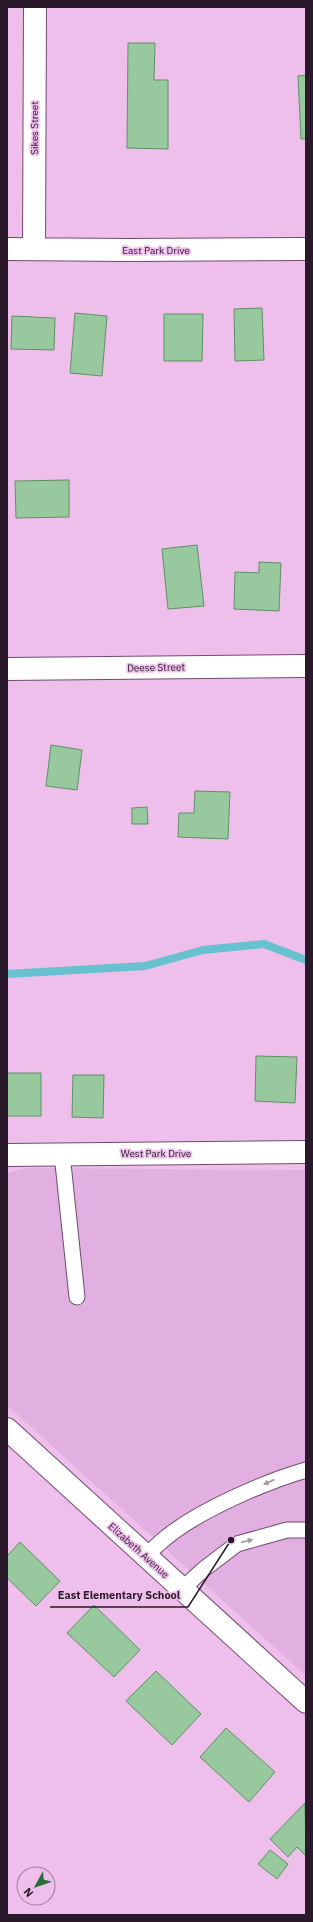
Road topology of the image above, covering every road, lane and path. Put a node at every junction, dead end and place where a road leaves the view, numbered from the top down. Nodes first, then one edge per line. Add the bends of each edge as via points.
1 (35, 7) edge
2 (34, 248) junction
3 (306, 248) edge
4 (7, 249) edge
5 (306, 666) edge
6 (7, 669) edge
7 (306, 1152) edge
8 (7, 1154) edge
9 (62, 1154) junction
10 (77, 1297) dead end
11 (7, 1429) edge
12 (306, 1470) edge
13 (306, 1530) edge
14 (146, 1556) junction
15 (182, 1590) junction
16 (306, 1702) edge

1 - 2 street, Sikes Street
2 - 3 street, East Park Drive
2 - 4 street, East Park Drive
5 - 6 street, Deese Street
7 - 9 street, West Park Drive
8 - 9 street, West Park Drive
9 - 10 lane
11 - 14 street, Elizabeth Avenue
12 -> 14 lane via 279,1478 206,1512 169,1535
15 -> 13 lane via 237,1544 287,1530
14 - 15 street, Elizabeth Avenue
15 - 16 street, Elizabeth Avenue

